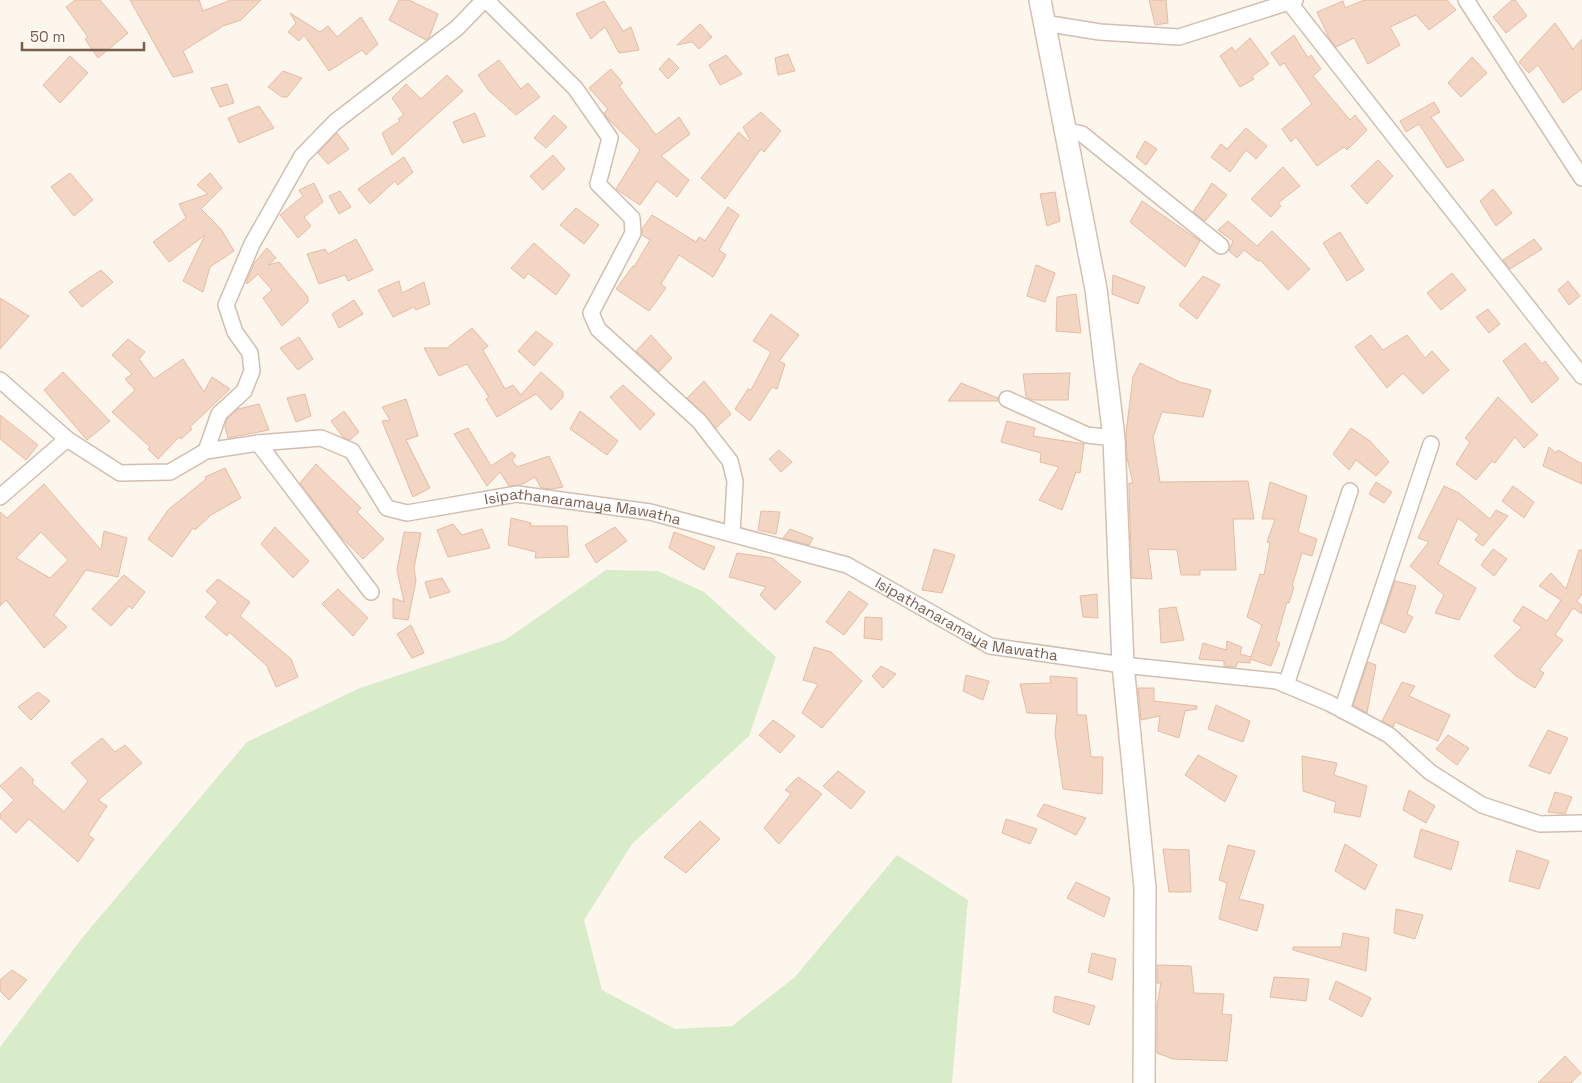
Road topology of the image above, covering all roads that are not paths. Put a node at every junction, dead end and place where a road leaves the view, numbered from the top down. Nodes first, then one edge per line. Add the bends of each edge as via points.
1 (485, 0) edge
2 (1040, 0) edge
3 (1466, 0) edge
4 (1292, 1) edge
5 (1044, 23) junction
6 (1065, 130) junction
7 (1582, 178) edge
8 (1222, 246) dead end
9 (1582, 376) edge
10 (0, 380) edge
11 (1007, 398) dead end
12 (1114, 438) junction
13 (67, 439) junction
14 (258, 443) junction
15 (1431, 444) dead end
16 (206, 451) junction
17 (1350, 491) dead end
18 (0, 497) edge
19 (732, 534) junction
20 (371, 592) dead end
21 (1122, 665) junction
22 (1286, 685) junction
23 (1342, 710) junction
24 (1582, 823) edge
25 (1144, 1083) edge

1 - 16 street via 457,28 335,122 302,156 252,244 226,305 235,332 250,354 252,371 244,391 219,414
1 - 19 street via 575,88 610,138 598,184 632,218 633,233 591,312 598,329 699,421 730,461 735,481
2 - 5 street
3 - 7 street
4 - 5 street via 1179,37 1100,32
4 - 9 street
5 - 6 street
6 - 8 street via 1082,134
6 - 12 street via 1096,289
10 - 13 street, Isipathanaramaya Mawatha
11 - 12 street via 1087,435
12 - 21 street
13 - 16 street, Isipathanaramaya Mawatha via 120,473 170,472
13 - 18 street
14 - 16 street, Isipathanaramaya Mawatha
14 - 19 street, Isipathanaramaya Mawatha via 321,438 352,451 387,508 407,513 517,494 650,512
14 - 20 street
15 - 23 street
17 - 22 street
19 - 21 street, Isipathanaramaya Mawatha via 847,565 990,646
21 - 22 street, Isipathanaramaya Mawatha via 1277,681
21 - 25 street via 1145,888
22 - 23 street, Isipathanaramaya Mawatha
23 - 24 street, Isipathanaramaya Mawatha via 1389,734 1430,772 1482,805 1540,824

